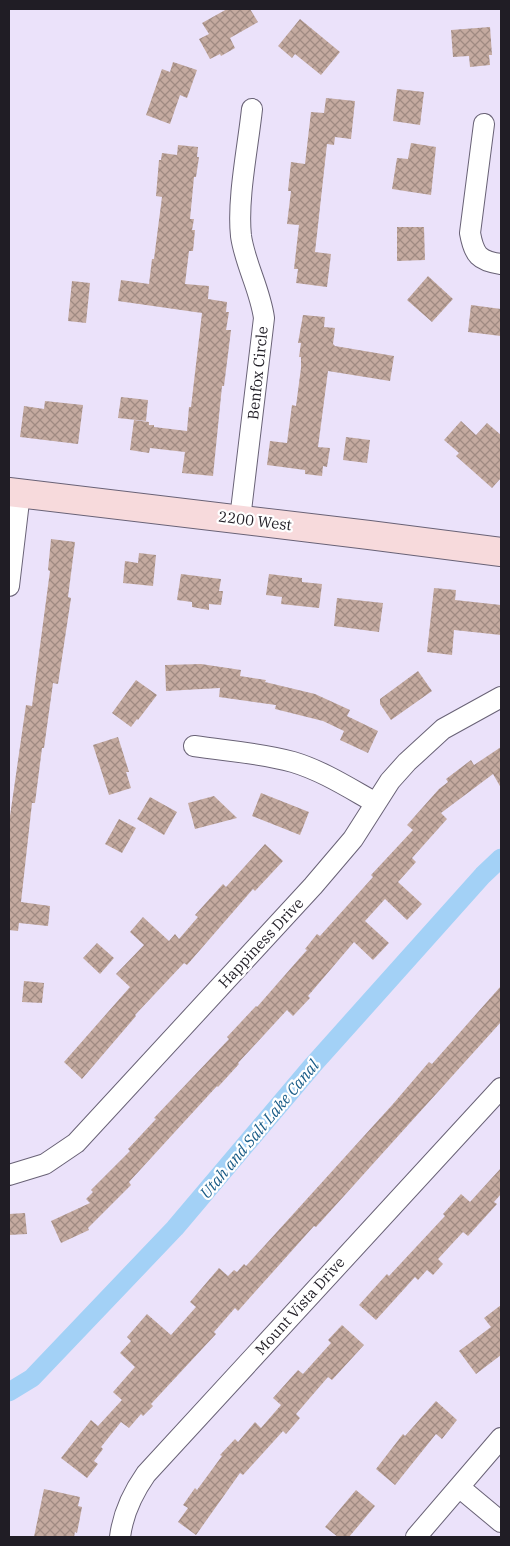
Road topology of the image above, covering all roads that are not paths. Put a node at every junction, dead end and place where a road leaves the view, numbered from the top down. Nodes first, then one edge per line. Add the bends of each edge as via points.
1 (252, 109) dead end
2 (484, 124) dead end
3 (501, 264) edge
4 (14, 493) edge
5 (240, 519) junction
6 (501, 552) edge
7 (9, 586) edge
8 (501, 697) edge
9 (194, 746) dead end
10 (376, 803) junction
11 (501, 1088) edge
12 (9, 1175) edge
13 (501, 1438) edge
14 (459, 1487) junction
15 (501, 1522) edge
16 (120, 1537) edge
17 (416, 1537) edge

1 - 5 street, Benfox Circle via 242,193 241,235 264,318
2 - 3 street via 470,233 472,248 480,258
4 - 5 street, 2200 West
4 - 7 street
5 - 6 street, 2200 West
8 - 10 street, Happiness Drive via 443,729 424,745 406,762
9 - 10 street via 295,763 322,773
10 - 12 street, Happiness Drive via 353,839 313,886 93,1126 76,1143 45,1164
11 - 16 street, Mount Vista Drive via 146,1474 125,1510
13 - 14 street
14 - 15 street
14 - 17 street

